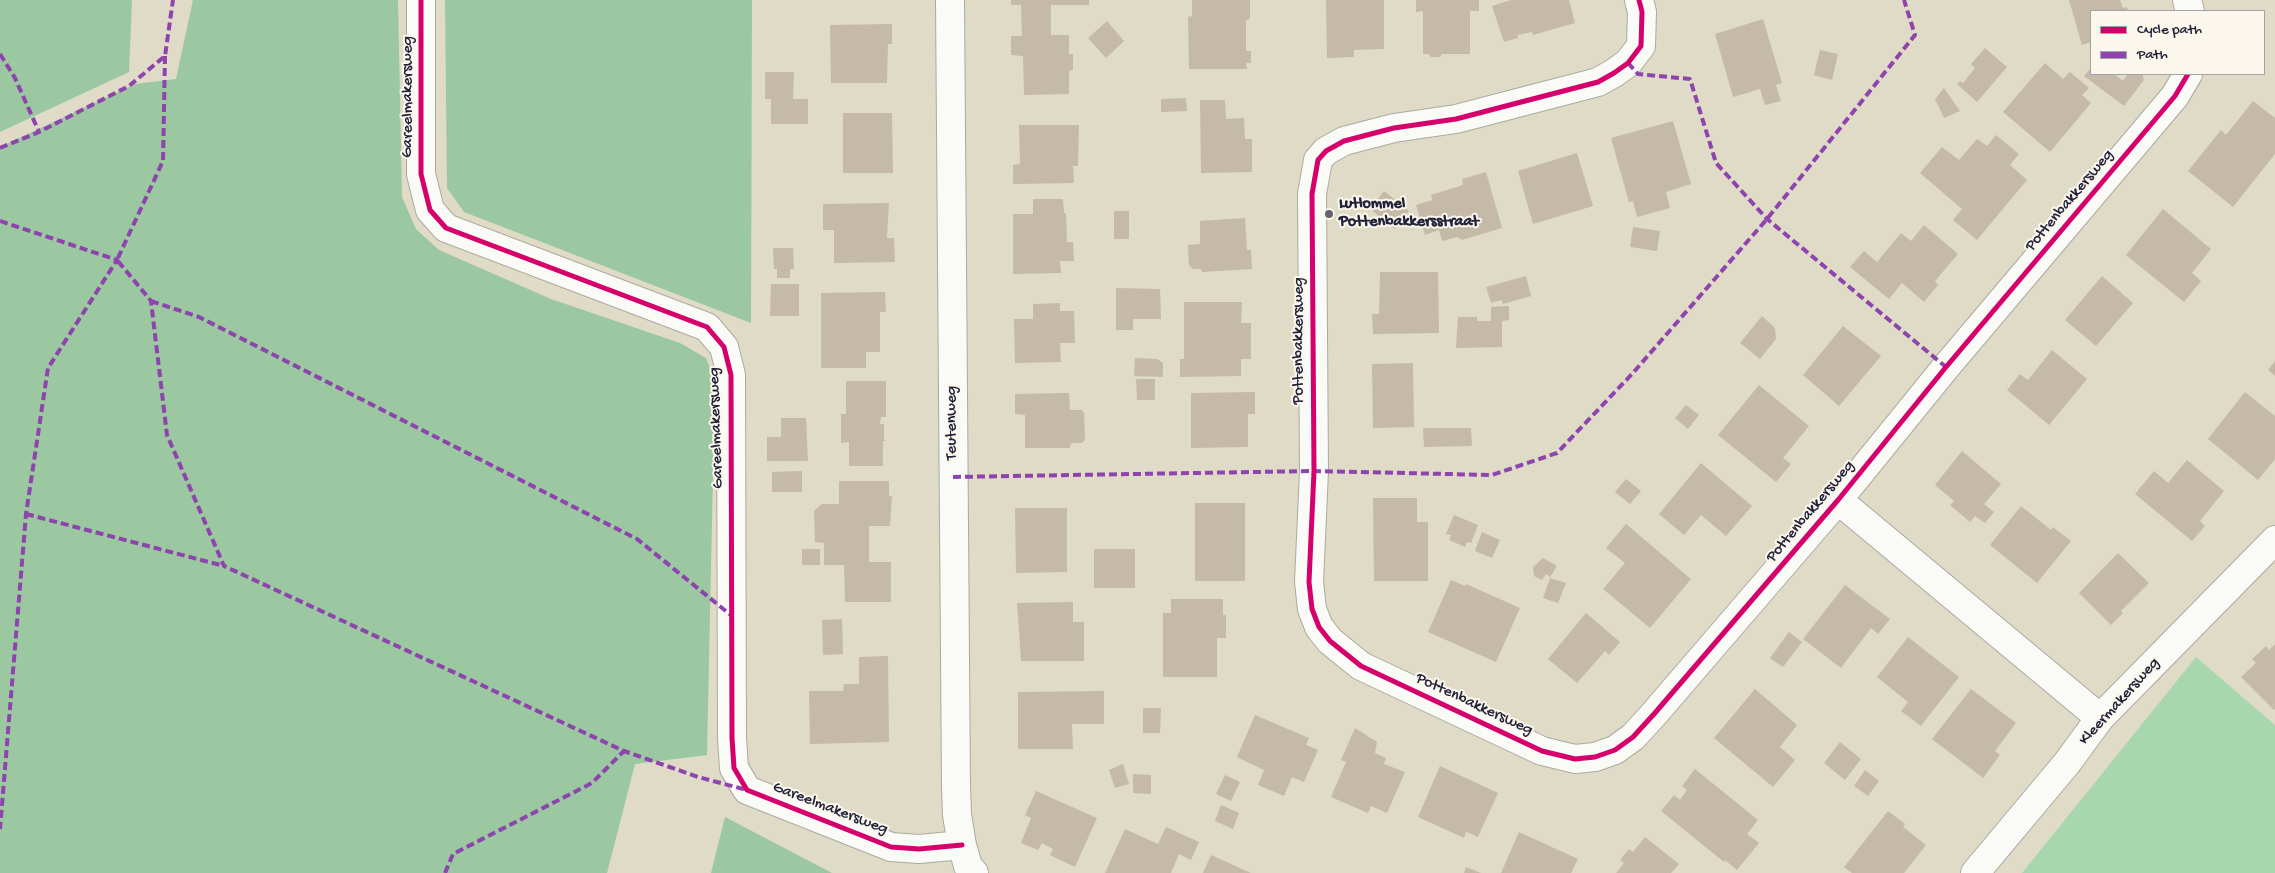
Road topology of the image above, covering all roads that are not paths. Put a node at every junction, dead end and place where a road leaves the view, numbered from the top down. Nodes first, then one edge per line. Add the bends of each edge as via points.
1 (420, 0) edge
2 (950, 0) edge
3 (1638, 0) edge
4 (2187, 75) edge
5 (1838, 500) junction
6 (2275, 540) edge
7 (2100, 718) junction
8 (962, 845) junction
9 (974, 873) edge
10 (1975, 873) edge

1 - 8 street, Gareelmakersweg via 421,174 430,210 446,228 707,327 724,347 731,375 734,768 748,790 891,847 920,849
2 - 8 street, Teutenweg via 956,785
3 - 5 street, Pottenbakkersweg via 1642,12 1641,46 1628,62 1598,82 1456,119 1394,128 1344,142 1326,151 1318,160 1312,194 1314,471 1310,582 1312,609 1319,627 1330,641 1361,666 1542,751 1575,759 1595,758 1615,750 1633,737
4 - 5 street, Pottenbakkersweg via 2175,96
5 - 7 street, Pottenbakkersweg
6 - 7 street, Kleermakersweg
7 - 10 street, Kleermakersweg via 2067,763
8 - 9 street, Teutenweg via 968,866

